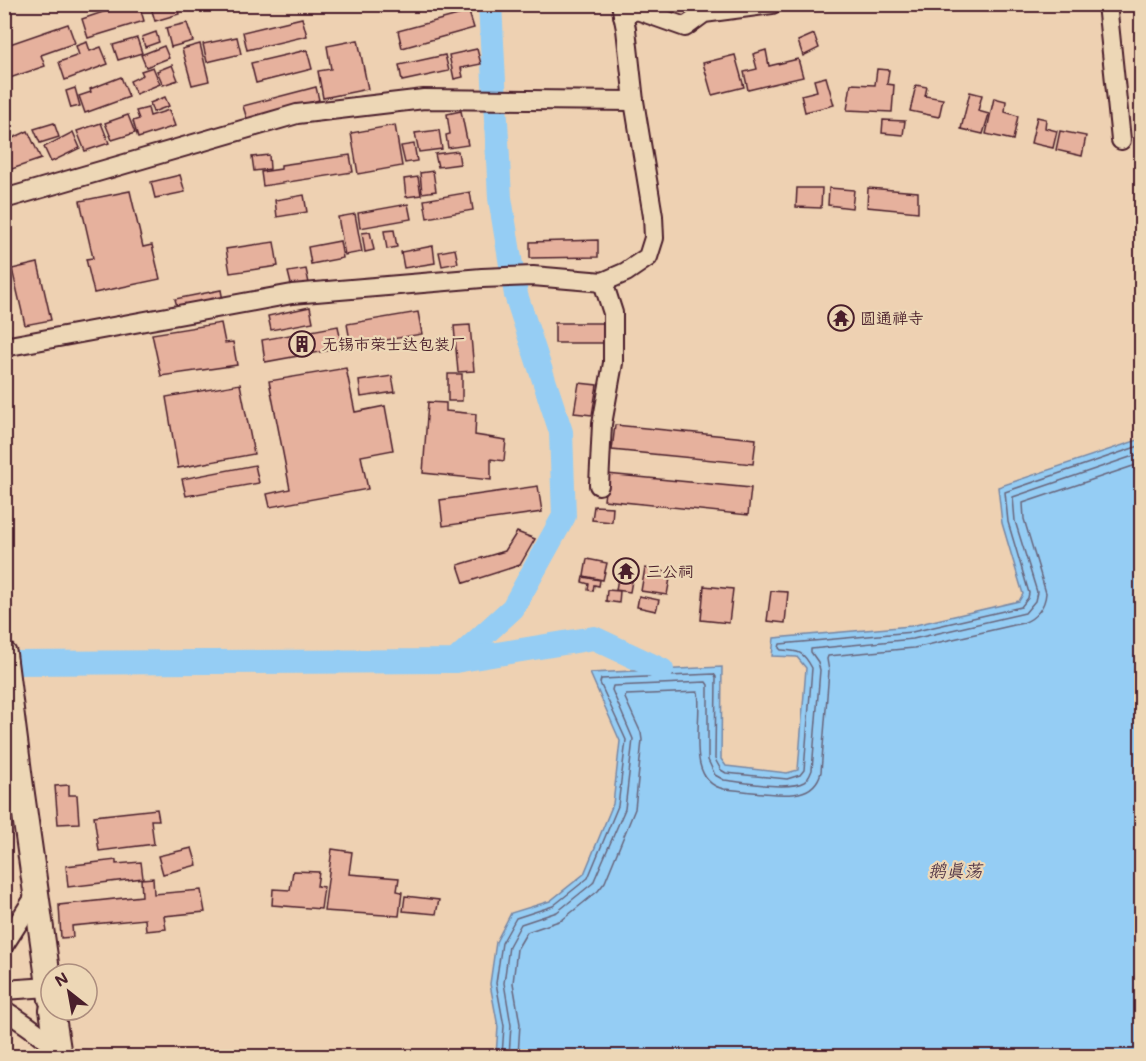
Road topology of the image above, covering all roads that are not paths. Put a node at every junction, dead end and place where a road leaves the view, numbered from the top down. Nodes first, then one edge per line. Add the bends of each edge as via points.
1 (772, 4) edge
2 (1107, 4) edge
3 (622, 10) edge
4 (634, 101) junction
5 (1121, 140) dead end
6 (4, 199) edge
7 (603, 282) junction
8 (4, 347) edge
9 (598, 484) dead end
10 (4, 654) edge
11 (36, 895) junction
12 (4, 945) edge
13 (46, 962) edge
14 (4, 990) edge
15 (39, 997) edge
16 (4, 1010) edge
17 (54, 1022) edge
18 (58, 1053) edge

1 - 3 street via 704,13 685,27 637,10
2 - 5 street
3 - 4 street
4 - 6 street via 424,99 297,114
4 - 7 street via 654,238 648,257
7 - 8 street via 533,276 292,294
7 - 9 street via 613,313 613,363 602,424
10 - 11 main road
11 - 12 street
11 - 13 main road
14 - 15 street
16 - 18 street via 39,1034
17 - 18 main road

